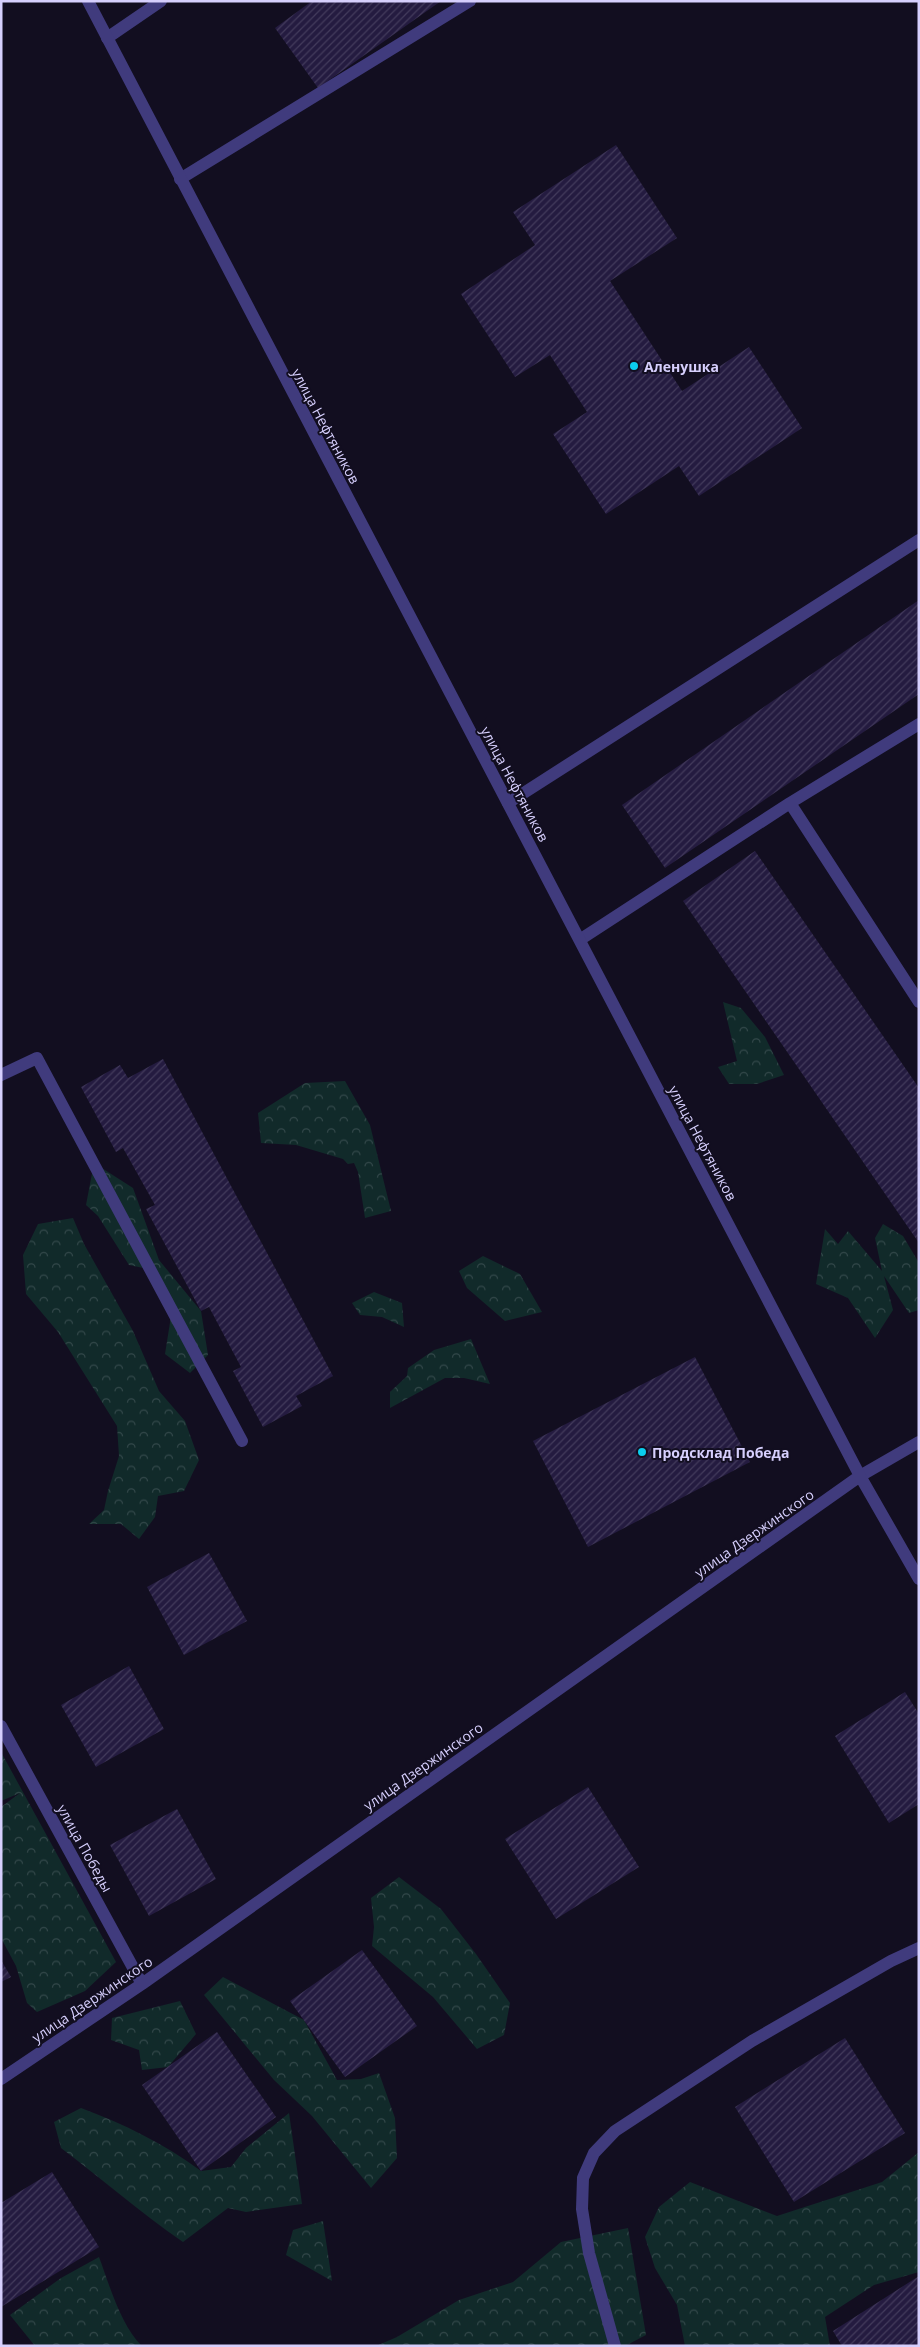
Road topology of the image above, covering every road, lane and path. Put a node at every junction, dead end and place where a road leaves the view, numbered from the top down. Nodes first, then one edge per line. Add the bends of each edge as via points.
1 (88, 1) edge
2 (161, 1) edge
3 (470, 1) edge
4 (107, 38) junction
5 (180, 179) junction
6 (919, 540) edge
7 (919, 724) edge
8 (508, 803) junction
9 (790, 803) junction
10 (581, 939) junction
11 (919, 1002) edge
12 (1, 1075) edge
13 (242, 1441) dead end
14 (919, 1442) edge
15 (860, 1476) junction
16 (919, 1580) edge
17 (1, 1726) edge
18 (919, 1948) edge
19 (142, 1984) junction
20 (1, 2079) edge
21 (615, 2346) edge

1 - 4 street, улица Нефтяников
2 - 4 street
3 - 5 street
4 - 5 street, улица Нефтяников
5 - 8 street, улица Нефтяников
6 - 8 street
7 - 9 street
8 - 10 street, улица Нефтяников
9 - 10 street
9 - 11 street
10 - 15 street, улица Нефтяников
12 - 13 street via 37,1058
14 - 15 street, улица Дзержинского
15 - 16 street, улица Нефтяников
15 - 19 street, улица Дзержинского
17 - 19 street, улица Победы
18 - 21 street via 752,2041 615,2130 594,2153 583,2178 582,2209 589,2253
19 - 20 street, улица Дзержинского

